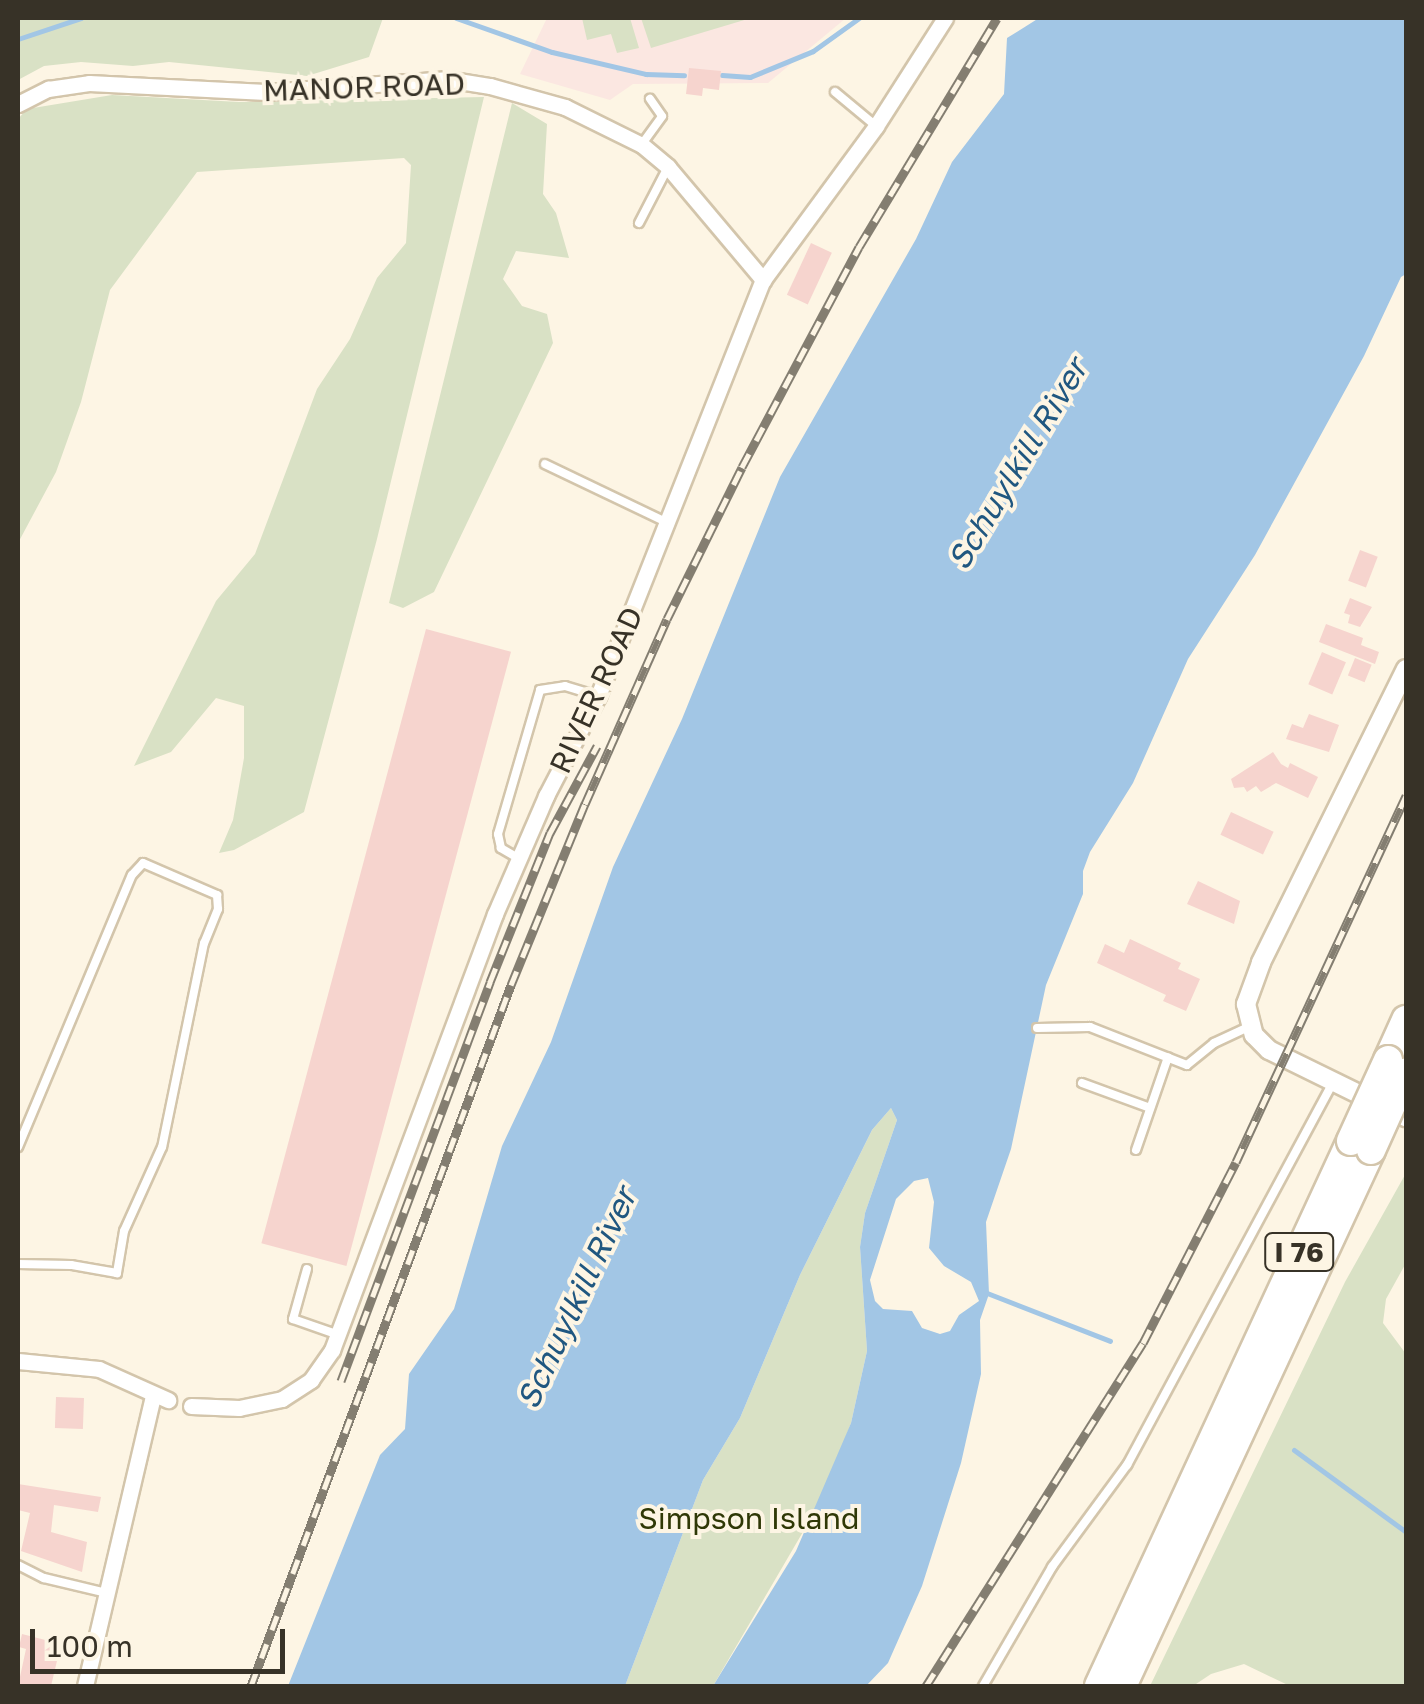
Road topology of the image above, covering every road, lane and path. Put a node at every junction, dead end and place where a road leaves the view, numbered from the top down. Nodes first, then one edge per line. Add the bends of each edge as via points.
1 (946, 18) edge
2 (835, 92) dead end
3 (650, 99) dead end
4 (18, 104) edge
5 (876, 126) junction
6 (642, 145) junction
7 (668, 167) junction
8 (639, 223) dead end
9 (763, 280) junction
10 (546, 464) dead end
11 (668, 523) junction
12 (1406, 669) edge
13 (598, 696) junction
14 (518, 858) junction
15 (1406, 1020) edge
16 (1250, 1026) junction
17 (1037, 1028) dead end
18 (1168, 1057) junction
19 (1397, 1066) edge
20 (1082, 1084) dead end
21 (1332, 1084) junction
22 (1150, 1108) junction
23 (1406, 1117) edge
24 (18, 1147) edge
25 (1136, 1150) dead end
26 (18, 1264) edge
27 (306, 1268) dead end
28 (338, 1335) junction
29 (18, 1361) edge
30 (191, 1406) dead end
31 (1195, 1505) junction
32 (18, 1565) edge
33 (107, 1593) junction
34 (85, 1686) edge
35 (983, 1686) edge
36 (1099, 1686) edge
37 (1122, 1686) edge

1 - 5 street, RIVER ROAD
2 - 5 lane
3 - 6 lane via 662,116
4 - 6 street, MANOR ROAD via 48,89 89,82 303,92 465,80 565,107
5 - 9 street, RIVER ROAD
6 - 7 street, MANOR ROAD
7 - 8 lane
7 - 9 street, MANOR ROAD
9 - 11 street, RIVER ROAD
10 - 11 lane
11 - 13 street, RIVER ROAD
12 - 16 street via 1254,977 1246,1004
13 - 14 street, RIVER ROAD
13 - 14 lane via 565,686 540,690 498,834 501,848
14 - 28 street, RIVER ROAD
15 - 19 highway, I 76
16 - 18 lane via 1214,1042 1186,1065
16 - 21 street via 1268,1050
17 - 18 lane via 1090,1027
18 - 22 lane
19 - 31 highway, I 76, bridge
20 - 22 lane
21 - 23 street
21 - 35 lane via 1127,1465 1052,1567
22 - 25 lane
24 - 26 lane via 132,875 143,863 217,894 162,1147 124,1231 117,1273
27 - 28 lane via 292,1319
28 - 30 street, RIVER ROAD via 323,1366 299,1389 262,1406
29 - 33 street via 99,1369 160,1398
31 - 36 highway, I 76
31 - 37 highway, I 76
32 - 33 lane
33 - 34 street

